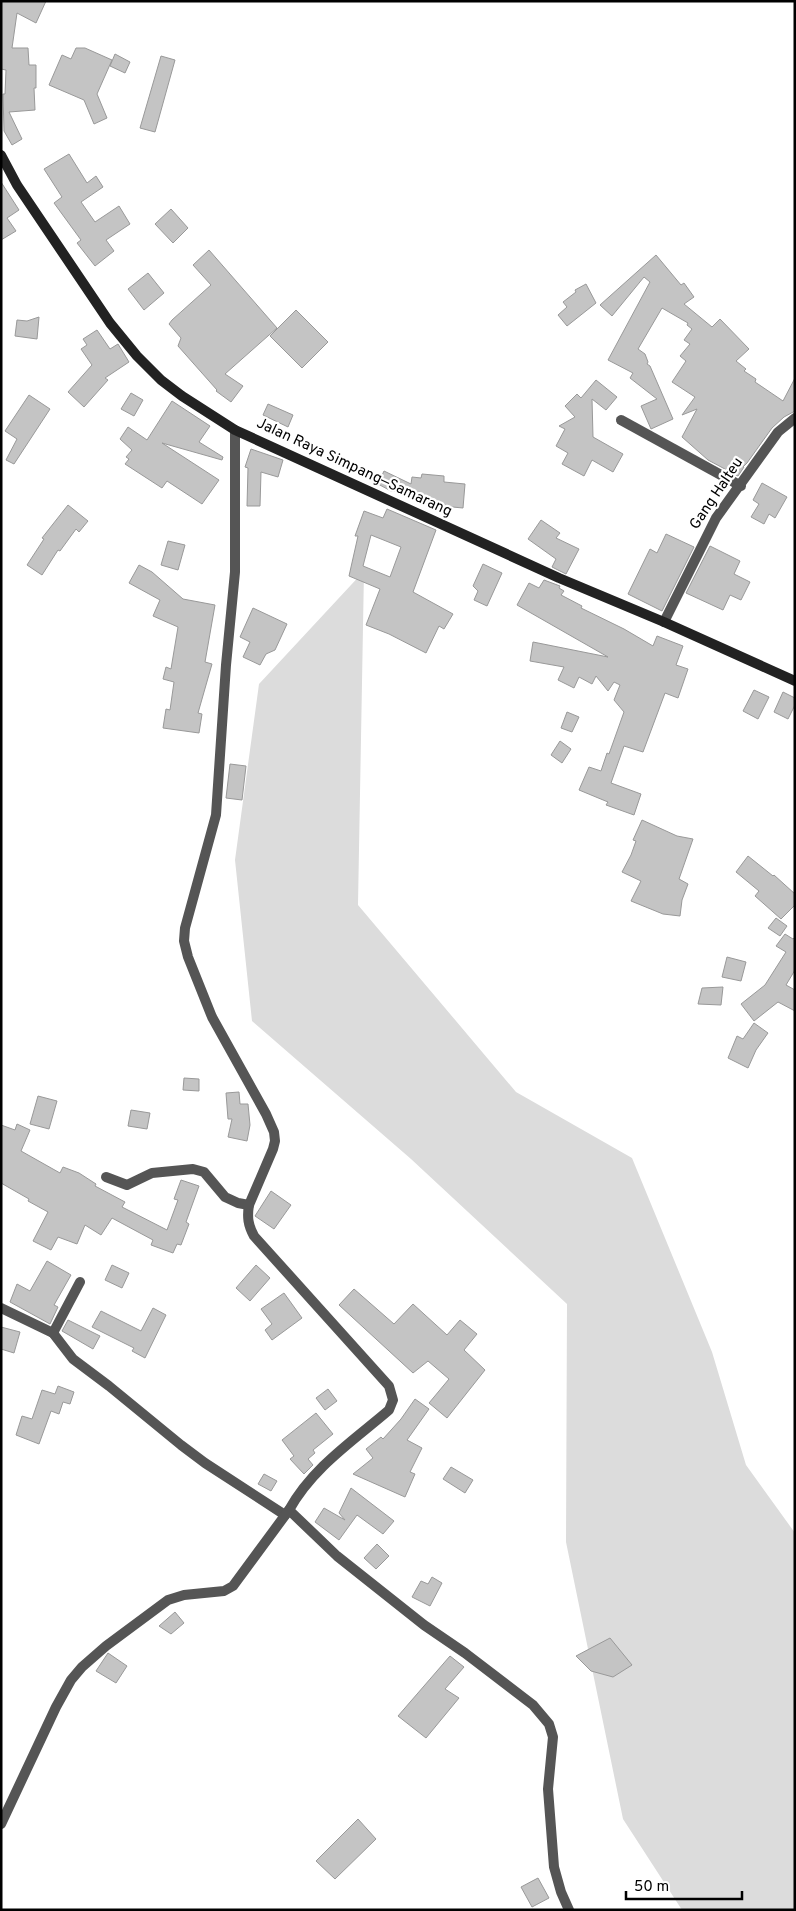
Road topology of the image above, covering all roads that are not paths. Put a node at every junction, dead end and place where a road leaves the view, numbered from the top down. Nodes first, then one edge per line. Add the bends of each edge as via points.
1 (1, 155) edge
2 (795, 418) edge
3 (621, 420) dead end
4 (235, 430) junction
5 (741, 486) junction
6 (664, 622) junction
7 (795, 681) edge
8 (106, 1177) dead end
9 (249, 1205) junction
10 (80, 1282) dead end
11 (1, 1308) edge
12 (53, 1333) junction
13 (287, 1512) junction
14 (1, 1824) edge
15 (569, 1910) edge

1 - 4 main road, Jalan Raya Simpang—Samarang via 17,185 110,323 137,356 161,380
2 - 5 street, Gang Halteu via 778,432
3 - 5 street
4 - 6 main road, Jalan Raya Simpang—Samarang via 559,578
4 - 9 street via 235,572 216,814 184,941 212,1017 274,1132 273,1149
5 - 6 street, Gang Halteu via 710,528
6 - 7 main road, Jalan Raya Simpang—Samarang
8 - 9 street via 128,1185 152,1173 193,1169 204,1172 225,1197
9 - 13 street via 248,1220 254,1236 377,1372 389,1386 392,1396 389,1410 319,1469
10 - 12 street
11 - 12 street
12 - 13 street via 73,1359 180,1445
13 - 14 street via 232,1586 224,1591 168,1600 82,1667 56,1707
13 - 15 street via 424,1625 533,1705 549,1724 553,1737 548,1789 554,1867

